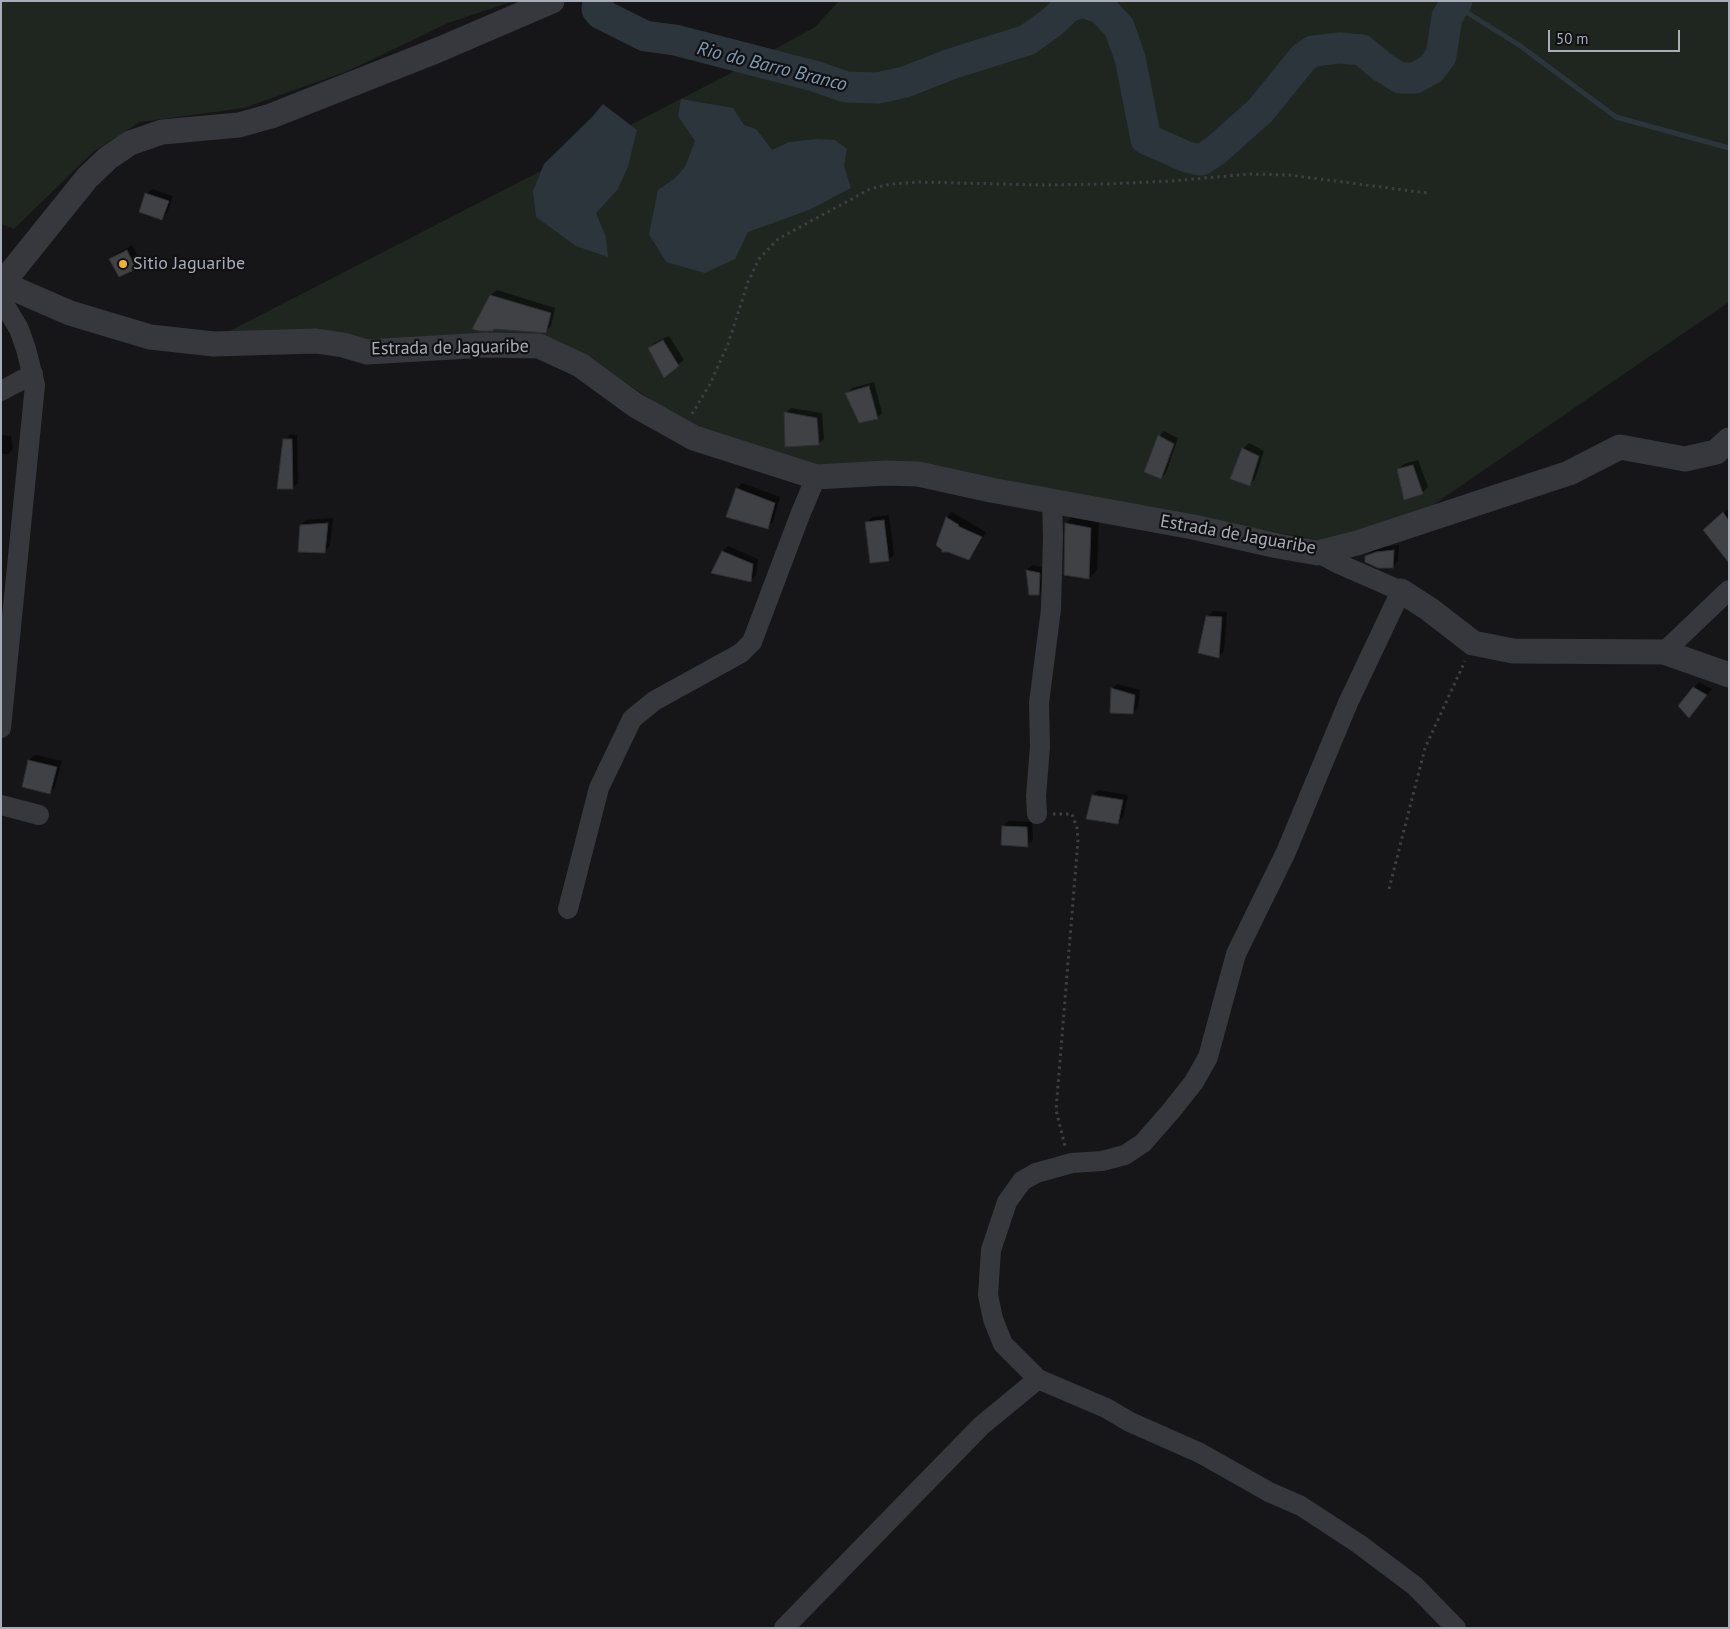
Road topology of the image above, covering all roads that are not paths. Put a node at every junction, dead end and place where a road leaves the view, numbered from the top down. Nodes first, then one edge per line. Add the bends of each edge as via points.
1 (552, 1) edge
2 (2, 289) edge
3 (33, 374) junction
4 (1, 391) edge
5 (1729, 440) edge
6 (816, 478) junction
7 (1052, 501) junction
8 (1318, 553) junction
9 (1729, 590) edge
10 (1402, 591) junction
11 (1664, 652) junction
12 (1729, 675) edge
13 (1, 728) edge
14 (1, 805) edge
15 (1038, 814) road end
16 (39, 815) dead end
17 (568, 909) dead end
18 (1038, 1379) junction
19 (784, 1628) edge
20 (1456, 1628) edge

1 - 2 street via 271,116 239,125 162,132 130,143 87,178
2 - 3 street
2 - 6 street, Estrada de Jaguaribe via 150,337 214,344 316,341 367,352 486,345 539,346 580,365 635,405 694,438
3 - 4 street
3 - 13 street via 35,385
5 - 8 street, Estrada de Jaguaribe via 1716,452 1685,460 1620,447 1569,473
6 - 7 street, Estrada de Jaguaribe via 918,474
6 - 17 street via 752,642 741,653 654,701 632,719 599,788
7 - 8 street, Estrada de Jaguaribe
7 - 15 street via 1051,610 1038,704
8 - 10 street
9 - 11 street
10 - 11 street via 1473,643 1513,651
10 - 18 street via 1348,703 1286,852 1236,954 1208,1057 1194,1082 1143,1143 1125,1155 1072,1163 1036,1173 1022,1181 1007,1202 991,1250 988,1295 992,1319 1003,1344
11 - 12 street
14 - 16 street
18 - 19 street via 981,1426
18 - 20 street via 1200,1453 1301,1506 1360,1544 1415,1586

